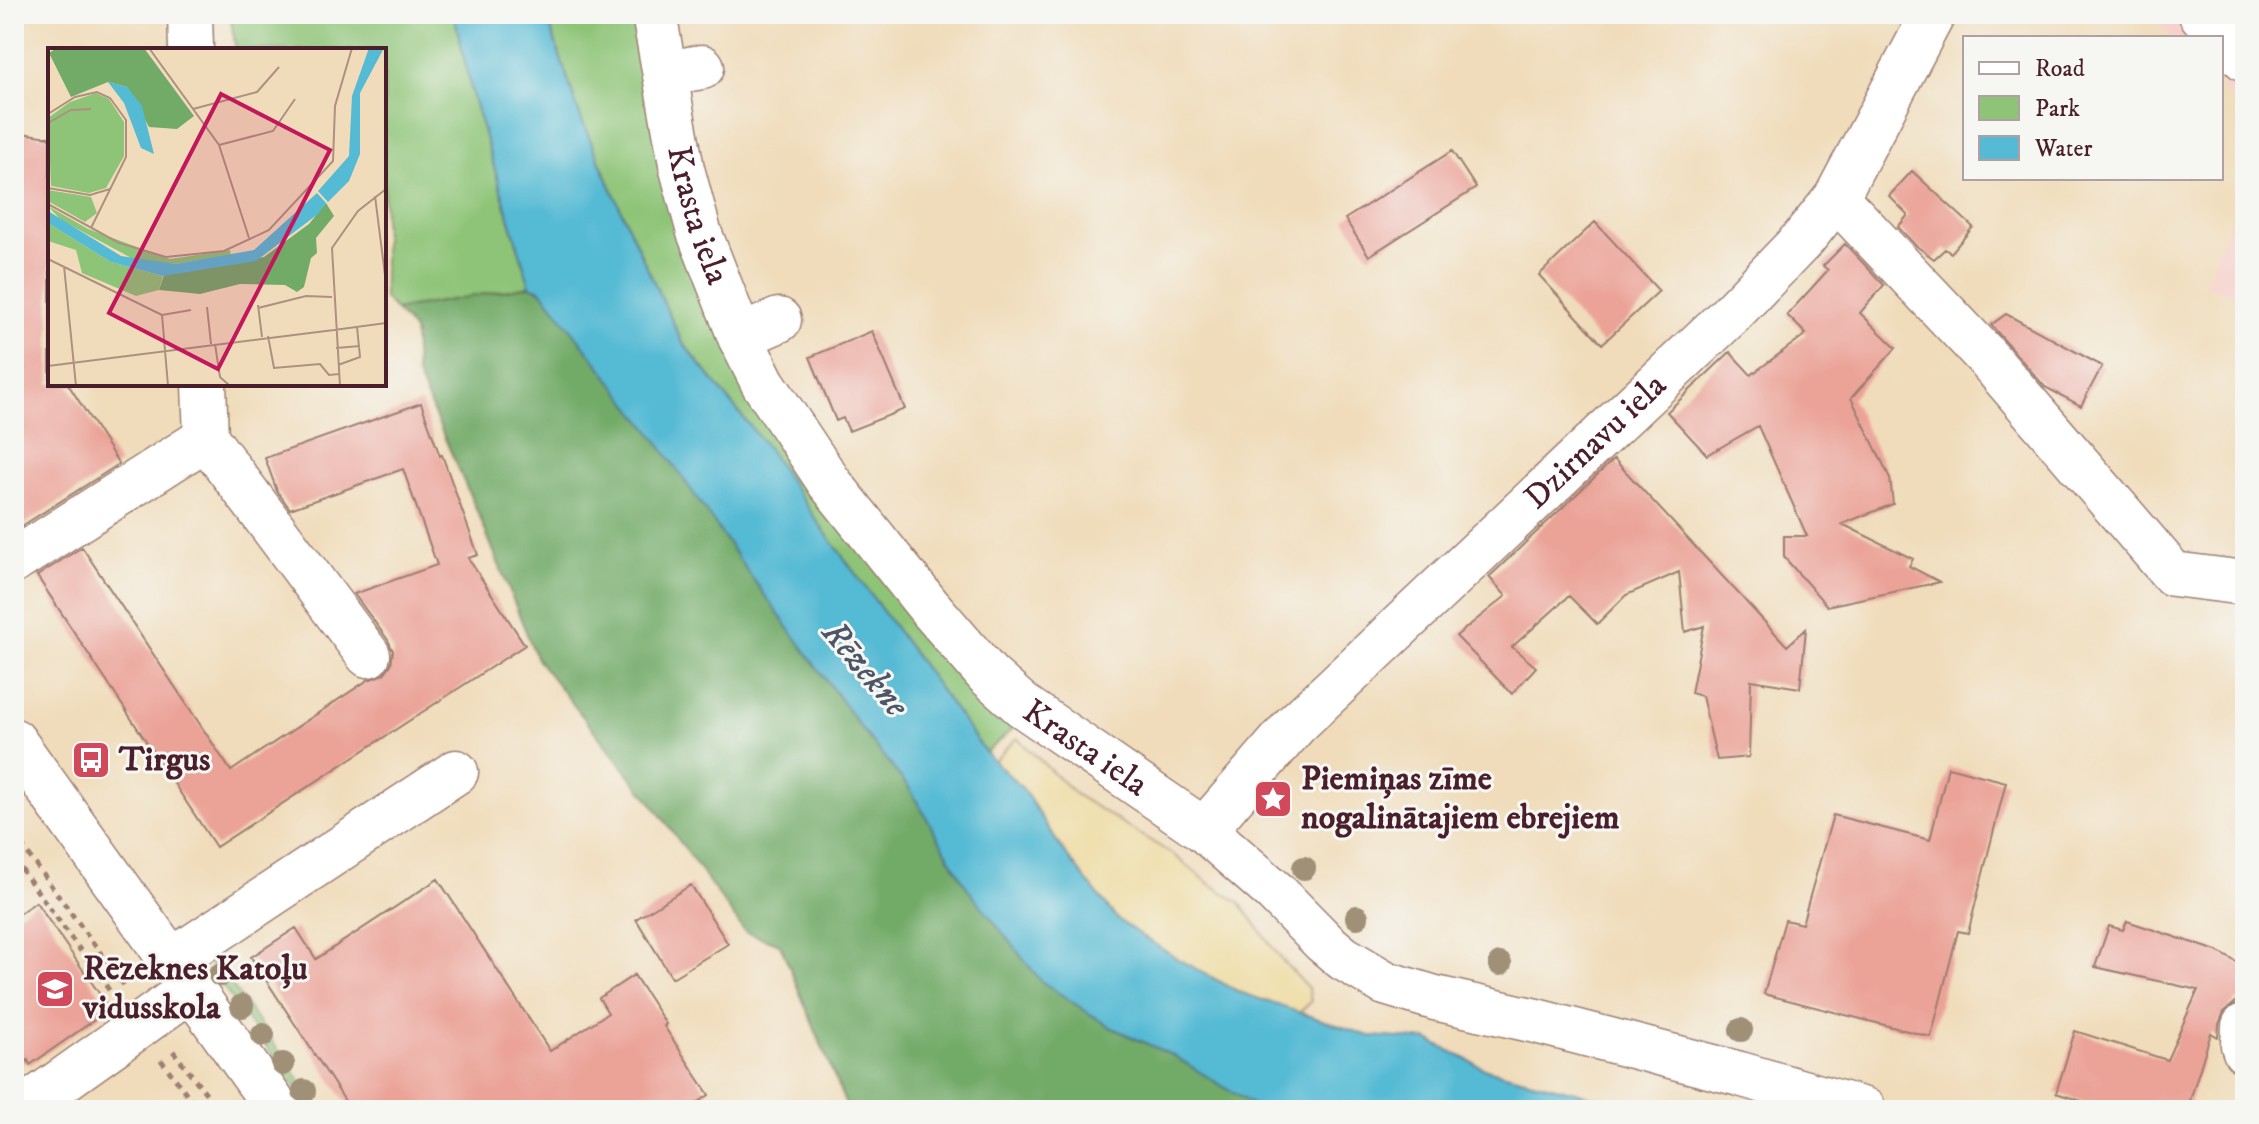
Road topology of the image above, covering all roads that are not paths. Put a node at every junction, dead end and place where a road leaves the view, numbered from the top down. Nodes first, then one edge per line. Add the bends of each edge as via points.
1 (190, 14) edge
2 (654, 14) edge
3 (1933, 14) edge
4 (2201, 14) edge
5 (2223, 36) edge
6 (2223, 36) edge
7 (191, 48) edge
8 (2245, 59) edge
9 (1836, 198) junction
10 (204, 386) edge
11 (206, 438) junction
12 (14, 561) edge
13 (2245, 583) edge
14 (368, 655) dead end
15 (14, 741) edge
16 (456, 772) dead end
17 (1204, 830) junction
18 (181, 975) junction
19 (21, 1110) edge
20 (278, 1110) edge
21 (1864, 1110) edge

1 - 7 street
2 - 17 street, Krasta iela via 684,70 682,169 699,232 760,328 763,383 829,482 988,675 1022,705
3 - 9 street, Dzirnavu iela
4 - 5 street
6 - 8 street
9 - 13 street via 1984,354 2173,574
9 - 17 street, Dzirnavu iela via 1731,314 1295,725
10 - 11 street
11 - 12 street
11 - 14 street
15 - 18 street
16 - 18 street
17 - 21 street, Krasta iela via 1324,942 1385,983
18 - 19 street via 143,1024
18 - 20 street

